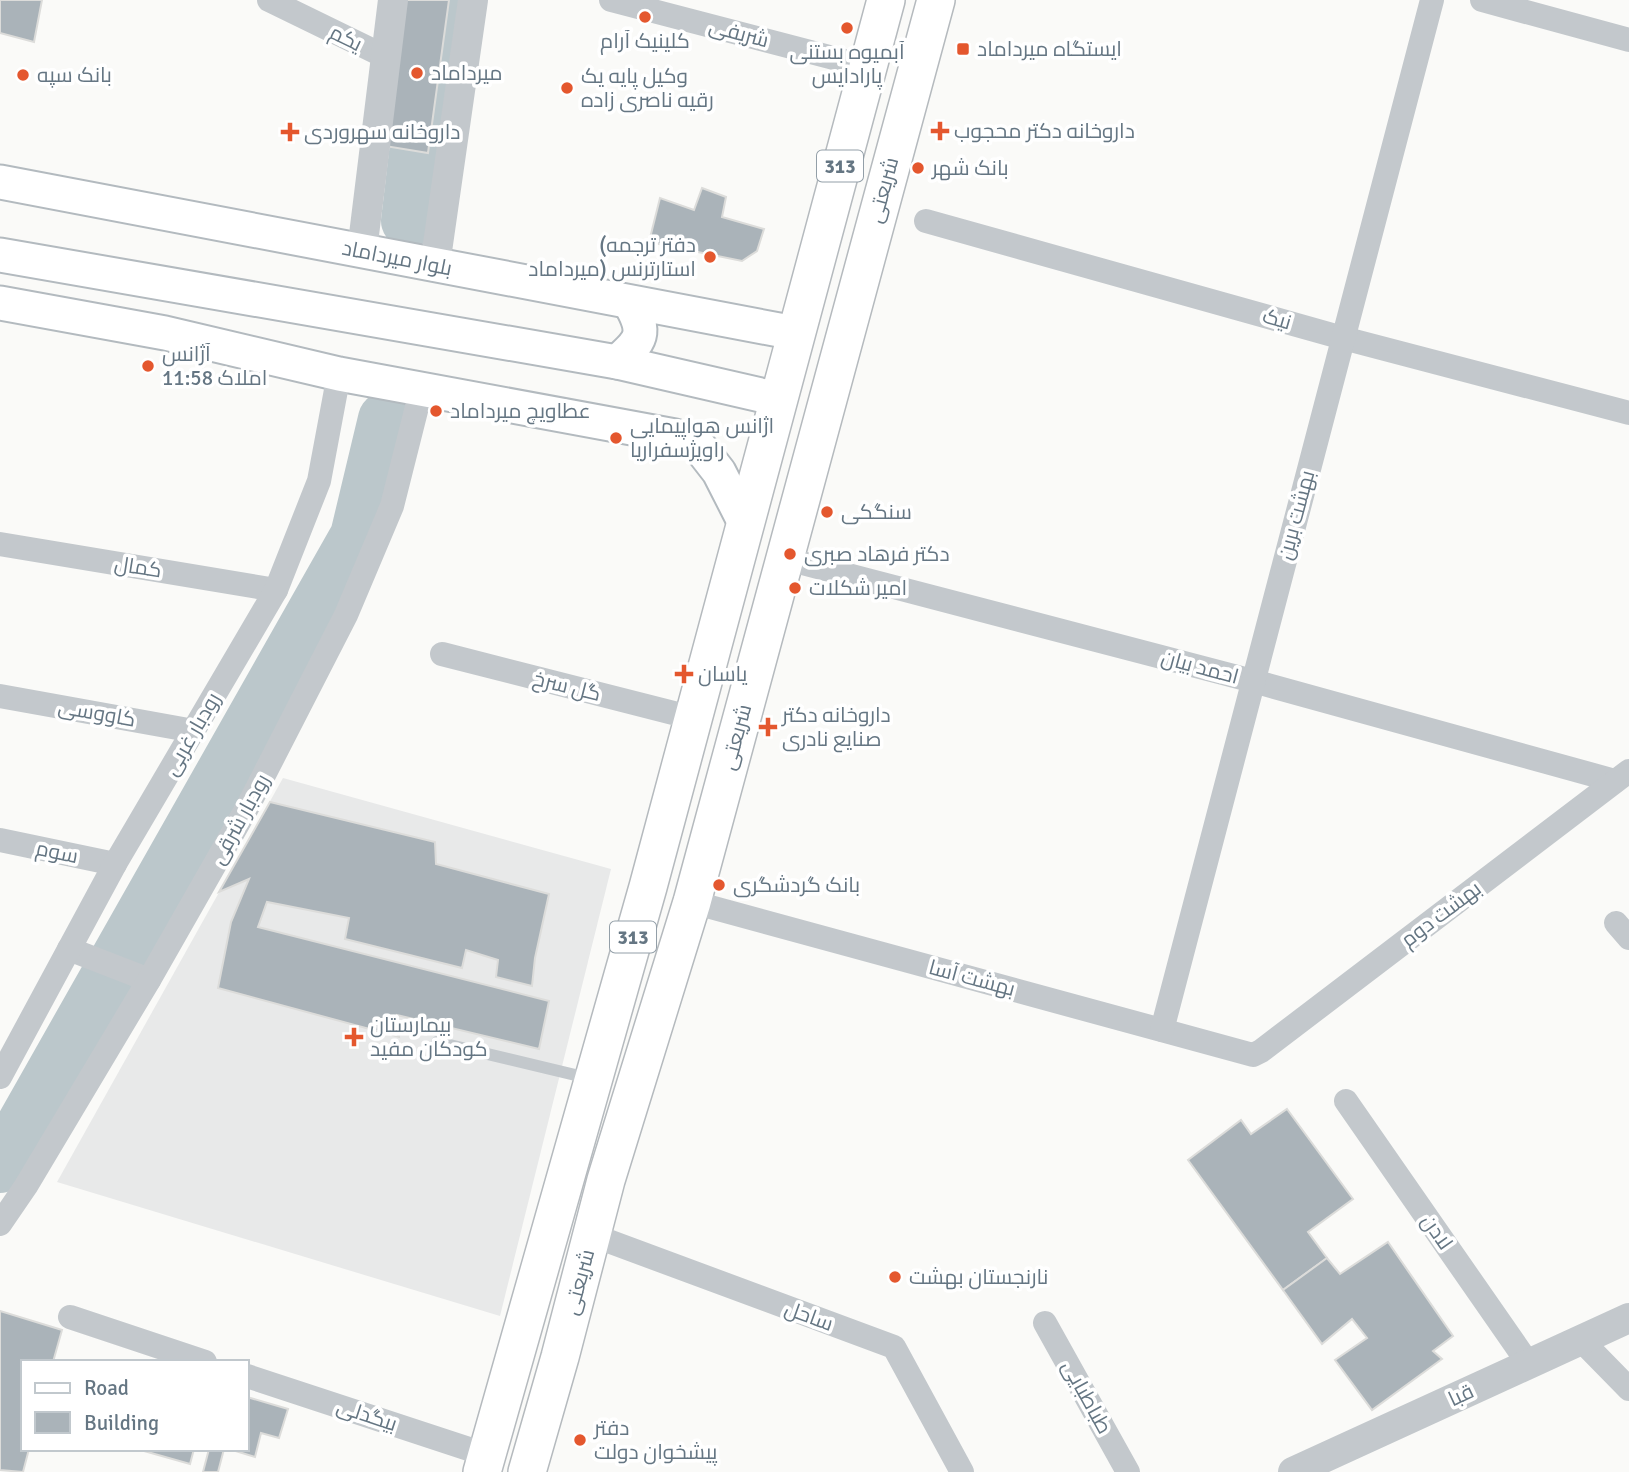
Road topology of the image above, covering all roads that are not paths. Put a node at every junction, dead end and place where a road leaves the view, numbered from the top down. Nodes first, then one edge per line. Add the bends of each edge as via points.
1 (269, 0) edge
2 (393, 0) edge
3 (473, 0) edge
4 (611, 0) edge
5 (886, 0) edge
6 (936, 0) edge
7 (1432, 0) edge
8 (1482, 0) edge
9 (1629, 40) edge
10 (386, 57) junction
11 (868, 67) junction
12 (0, 183) edge
13 (926, 221) dead end
14 (362, 251) junction
15 (0, 256) edge
16 (435, 265) junction
17 (0, 303) edge
18 (630, 303) junction
19 (165, 333) junction
20 (795, 333) junction
21 (1343, 338) junction
22 (842, 342) junction
23 (617, 362) junction
24 (340, 374) junction
25 (422, 387) junction
26 (778, 399) junction
27 (825, 408) junction
28 (1629, 413) edge
29 (746, 525) junction
30 (0, 544) edge
31 (783, 558) junction
32 (276, 590) junction
33 (442, 654) dead end
34 (1253, 681) junction
35 (0, 696) edge
36 (693, 718) junction
37 (194, 731) junction
38 (1622, 776) edge
39 (0, 840) edge
40 (115, 864) junction
41 (692, 902) junction
42 (69, 948) junction
43 (149, 980) junction
44 (12, 1030) edge
45 (1162, 1030) junction
46 (437, 1042) dead end
47 (1253, 1055) joint
48 (0, 1077) edge
49 (593, 1079) junction
50 (1346, 1101) dead end
51 (0, 1224) edge
52 (592, 1235) junction
53 (70, 1317) dead end
54 (1629, 1318) edge
55 (1045, 1323) dead end
56 (1581, 1340) junction
57 (199, 1360) edge
58 (1528, 1363) junction
59 (248, 1376) edge
60 (1629, 1389) edge
61 (485, 1464) edge
62 (527, 1472) edge
63 (962, 1472) edge
64 (1128, 1472) edge
65 (1293, 1472) edge

1 - 10 street, یکم
2 - 10 street
3 - 16 street
4 - 11 street, شریفی
5 - 11 main road, شریعتی / 313
6 - 22 main road, شریعتی / 313
7 - 21 street, بهشت برین
8 - 9 street
10 - 14 street
11 - 20 main road, شریعتی / 313
12 - 14 main road, بلوار میرداماد
13 - 21 street, نیک
14 - 16 main road, بلوار میرداماد
15 - 19 main road
15 - 23 main road
16 - 18 main road, بلوار میرداماد
17 - 19 main road
18 - 20 main road, بلوار میرداماد
18 - 23 main road via 641,335
19 - 24 main road
20 - 22 main road
20 - 26 main road, شریعتی / 313
21 - 28 street, نیک
21 - 34 street, بهشت برین
22 - 27 main road, شریعتی / 313
23 - 26 main road
24 - 25 main road
24 - 32 street, رودبار غربی via 319,481
25 - 29 main road via 675,436 698,445 719,472
25 - 43 street, رودبار شرقی via 392,506 346,615 259,786
26 - 27 main road
26 - 29 main road, شریعتی / 313
27 - 31 main road, شریعتی / 313
29 - 36 main road, شریعتی / 313
30 - 32 street, کمال
31 - 34 street, احمد بیان
31 - 41 main road, شریعتی / 313
32 - 37 street, رودبار غربی
33 - 36 street, گل سرخ
34 - 38 street, احمد بیان
34 - 45 street, بهشت برین
35 - 37 street, کاووسی
36 - 49 main road, شریعتی / 313
37 - 40 street, رودبار غربی
38 - 47 street, بهشت دوم
39 - 40 street, سوم
40 - 42 street, رودبار غربی
41 - 45 street, بهشت آسا
41 - 52 main road, شریعتی / 313
42 - 43 street
42 - 44 street, رودبار غربی
43 - 51 street, رودبار شرقی
44 - 48 street, رودبار غربی
45 - 47 street, بهشت آسا
46 - 49 lane
49 - 61 main road, شریعتی / 313
50 - 58 street, لادن
52 - 62 main road, شریعتی / 313
52 - 63 street, ساحل via 894,1348
53 - 57 street
54 - 56 street, قبا
55 - 64 street, طباطبایی
56 - 58 street, قبا
56 - 60 street
58 - 65 street, قبا
59 - 61 street, بیگدلی

